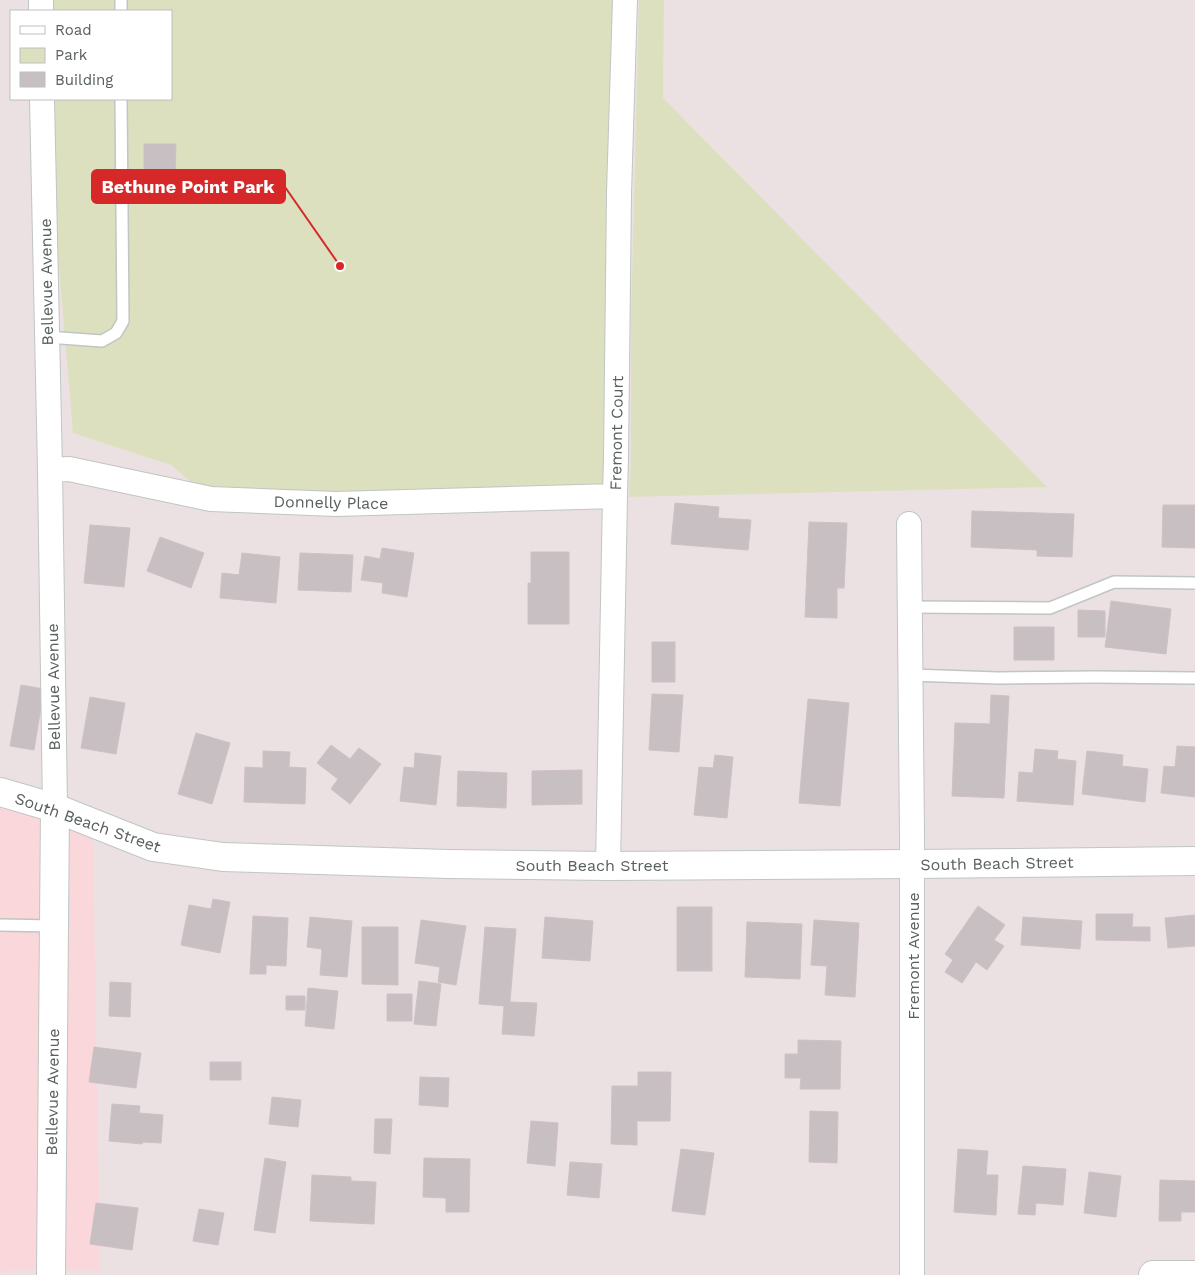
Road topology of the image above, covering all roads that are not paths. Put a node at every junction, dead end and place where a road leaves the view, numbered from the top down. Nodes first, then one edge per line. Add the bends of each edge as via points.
1 (625, 0) edge
2 (42, 100) edge
3 (121, 100) edge
4 (47, 337) junction
5 (50, 470) junction
6 (615, 496) junction
7 (909, 524) dead end
8 (1195, 583) edge
9 (910, 607) junction
10 (911, 674) junction
11 (1195, 678) edge
12 (0, 792) edge
13 (55, 808) junction
14 (1195, 861) edge
15 (912, 864) junction
16 (608, 866) junction
17 (0, 925) edge
18 (54, 926) junction
19 (50, 1275) edge
20 (912, 1275) edge
21 (1154, 1275) edge
22 (1178, 1275) edge
23 (1195, 1275) edge

1 - 6 street, Fremont Court
2 - 4 street, Bellevue Avenue
3 - 4 lane via 123,321 116,333 102,341
4 - 5 street, Bellevue Avenue
5 - 6 street, Donnelly Place via 69,469 229,500 336,504
5 - 13 street, Bellevue Avenue
6 - 16 street, Fremont Court
7 - 9 street, Fremont Avenue
8 - 9 lane via 1114,582 1050,608
9 - 10 street, Fremont Avenue
10 - 11 lane via 998,678
10 - 15 street, Fremont Avenue
12 - 13 street, South Beach Street
13 - 16 street, South Beach Street via 153,847 223,857
13 - 18 street, Bellevue Avenue
14 - 15 street, South Beach Street
15 - 16 street, South Beach Street
15 - 20 street, Fremont Avenue
17 - 18 lane
18 - 19 street, Bellevue Avenue
21 - 22 street
22 - 23 street

